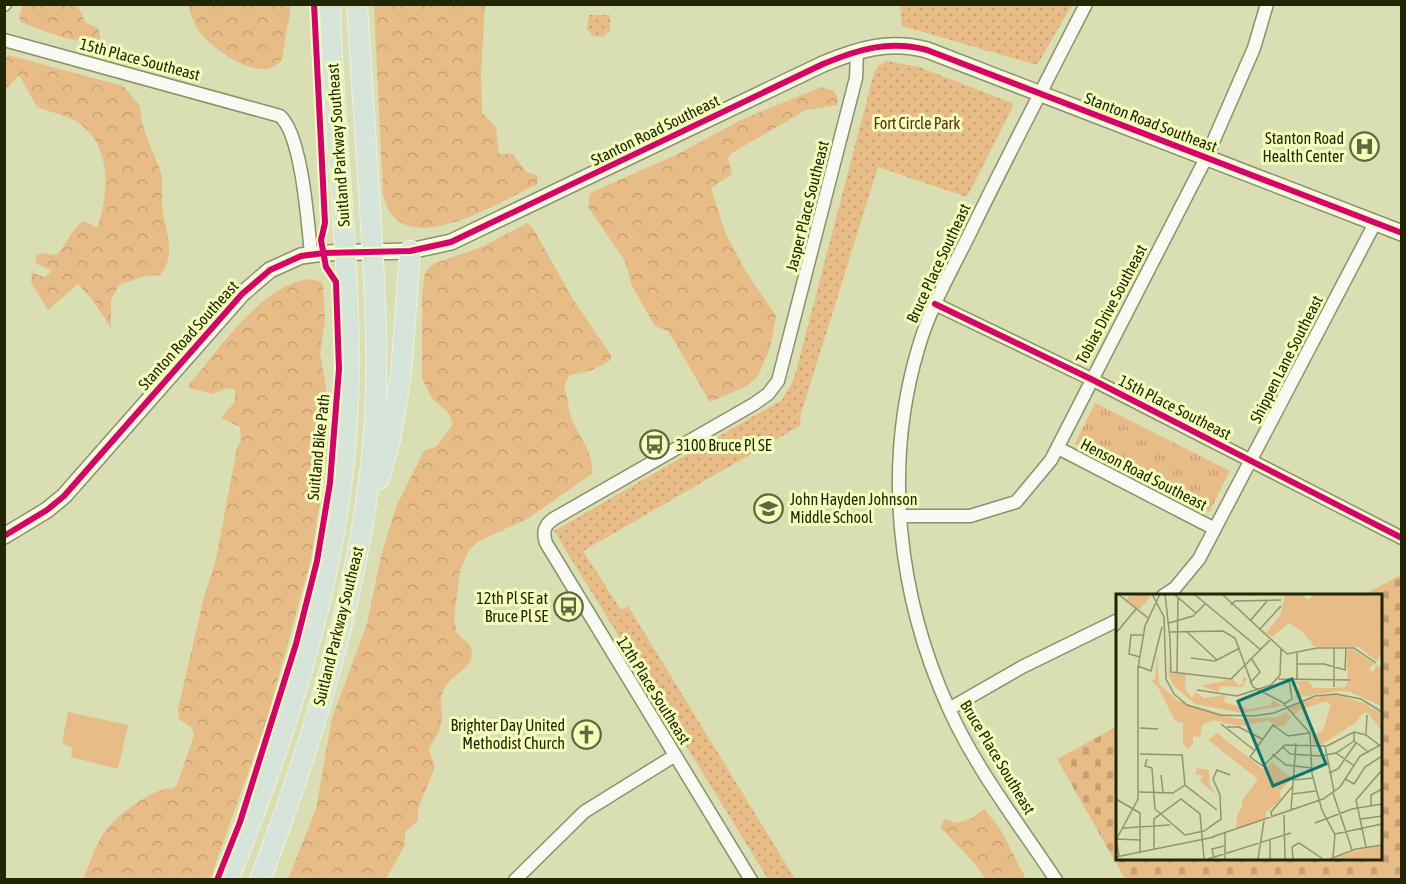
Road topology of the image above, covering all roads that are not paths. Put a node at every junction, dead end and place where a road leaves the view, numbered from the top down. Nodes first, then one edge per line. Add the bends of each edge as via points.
1 (330, 4) edge
2 (357, 4) edge
3 (1086, 4) edge
4 (1267, 4) edge
5 (4, 40) edge
6 (857, 51) junction
7 (1040, 94) junction
8 (1206, 158) junction
9 (1375, 223) junction
10 (1401, 233) edge
11 (410, 251) junction
12 (373, 252) junction
13 (346, 253) junction
14 (311, 254) junction
15 (934, 304) junction
16 (1090, 379) junction
17 (1058, 448) junction
18 (1251, 461) junction
19 (900, 516) junction
20 (555, 518) joint
21 (1215, 530) junction
22 (4, 536) edge
23 (1401, 538) edge
24 (357, 550) junction
25 (1165, 594) edge
26 (1116, 621) edge
27 (949, 709) junction
28 (674, 756) junction
29 (228, 879) edge
30 (261, 879) edge
31 (515, 879) edge
32 (751, 879) edge
33 (1056, 879) edge

1 - 13 highway, Suitland Parkway Southeast
2 - 12 highway, Suitland Parkway Southeast
3 - 7 street, Bruce Place Southeast
4 - 8 street, Tobias Drive Southeast via 1254,48
5 - 14 street, 15th Place Southeast via 280,116 288,126 304,185
6 - 7 street, Stanton Road Southeast via 885,45 920,48
6 - 11 street, Stanton Road Southeast via 466,236
6 - 20 street, Jasper Place Southeast via 856,78 783,368 768,394
7 - 8 street, Stanton Road Southeast
7 - 15 street, Bruce Place Southeast
8 - 9 street, Stanton Road Southeast
8 - 16 street, Tobias Drive Southeast
9 - 10 street, Stanton Road Southeast
9 - 18 street, Shippen Lane Southeast
11 - 12 street, Stanton Road Southeast
11 - 24 highway via 394,418
12 - 13 street, Stanton Road Southeast
12 - 24 highway, Suitland Parkway Southeast via 375,394 371,463
13 - 14 street, Stanton Road Southeast
13 - 29 highway, Suitland Parkway Southeast via 347,421 330,551 282,733
14 - 22 street, Stanton Road Southeast via 280,264 251,285 64,496
15 - 16 street, 15th Place Southeast
15 - 19 street, Bruce Place Southeast via 908,390 901,452
16 - 17 street, Tobias Drive Southeast
16 - 18 street, 15th Place Southeast
17 - 19 street, Tobias Drive Southeast via 1016,502 970,516
17 - 21 street, Henson Road Southeast
18 - 21 street, Shippen Lane Southeast
18 - 23 street, 15th Place Southeast
19 - 27 street, Bruce Place Southeast via 915,611
20 - 28 street, 12th Place Southeast via 545,527 546,543
21 - 25 street, Shippen Lane Southeast via 1191,571
24 - 30 highway, Suitland Parkway Southeast via 305,752
26 - 27 street via 1022,667
27 - 33 street, Bruce Place Southeast
28 - 31 street via 584,812
28 - 32 street, 12th Place Southeast

